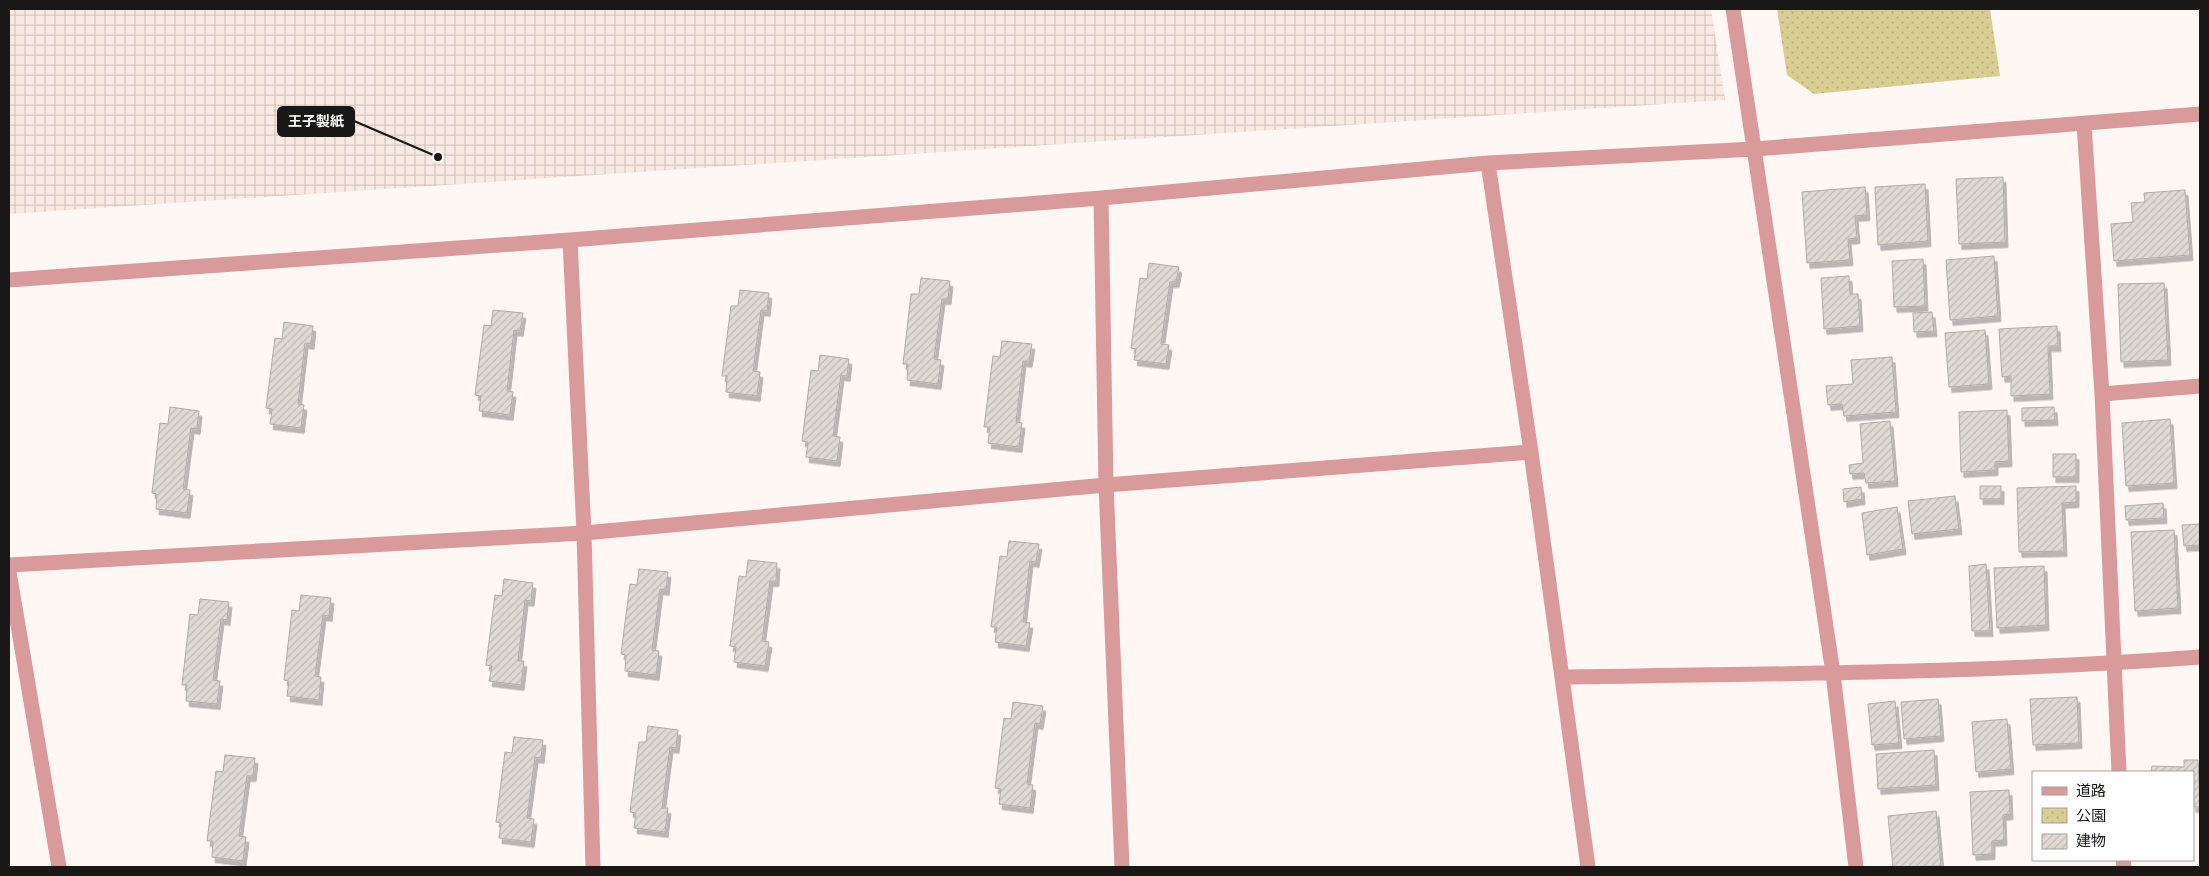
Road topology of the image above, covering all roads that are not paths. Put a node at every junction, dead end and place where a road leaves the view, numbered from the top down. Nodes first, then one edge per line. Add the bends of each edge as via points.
1 (1733, 9) edge
2 (2200, 114) edge
3 (2084, 124) junction
4 (1754, 150) junction
5 (1488, 163) junction
6 (1101, 198) junction
7 (570, 240) junction
8 (9, 280) edge
9 (2200, 386) edge
10 (2102, 394) junction
11 (1532, 452) junction
12 (1106, 485) junction
13 (584, 533) junction
14 (9, 565) edge
15 (9, 572) edge
16 (2200, 657) edge
17 (2114, 664) junction
18 (1833, 673) junction
19 (1562, 677) junction
20 (2119, 771) edge
21 (59, 867) edge
22 (593, 867) edge
23 (1122, 867) edge
24 (1588, 867) edge
25 (1856, 867) edge

1 - 4 street
2 - 3 street
3 - 4 street
3 - 10 street
4 - 5 street
4 - 18 street
5 - 6 street
5 - 11 street
6 - 7 street
6 - 12 street
7 - 8 street
7 - 13 street
9 - 10 street
10 - 17 street
11 - 12 street
11 - 19 street
12 - 13 street
12 - 23 street
13 - 14 street
13 - 22 street
15 - 21 street
16 - 17 street
17 - 18 street
17 - 20 street
18 - 19 street
18 - 25 street
19 - 24 street

